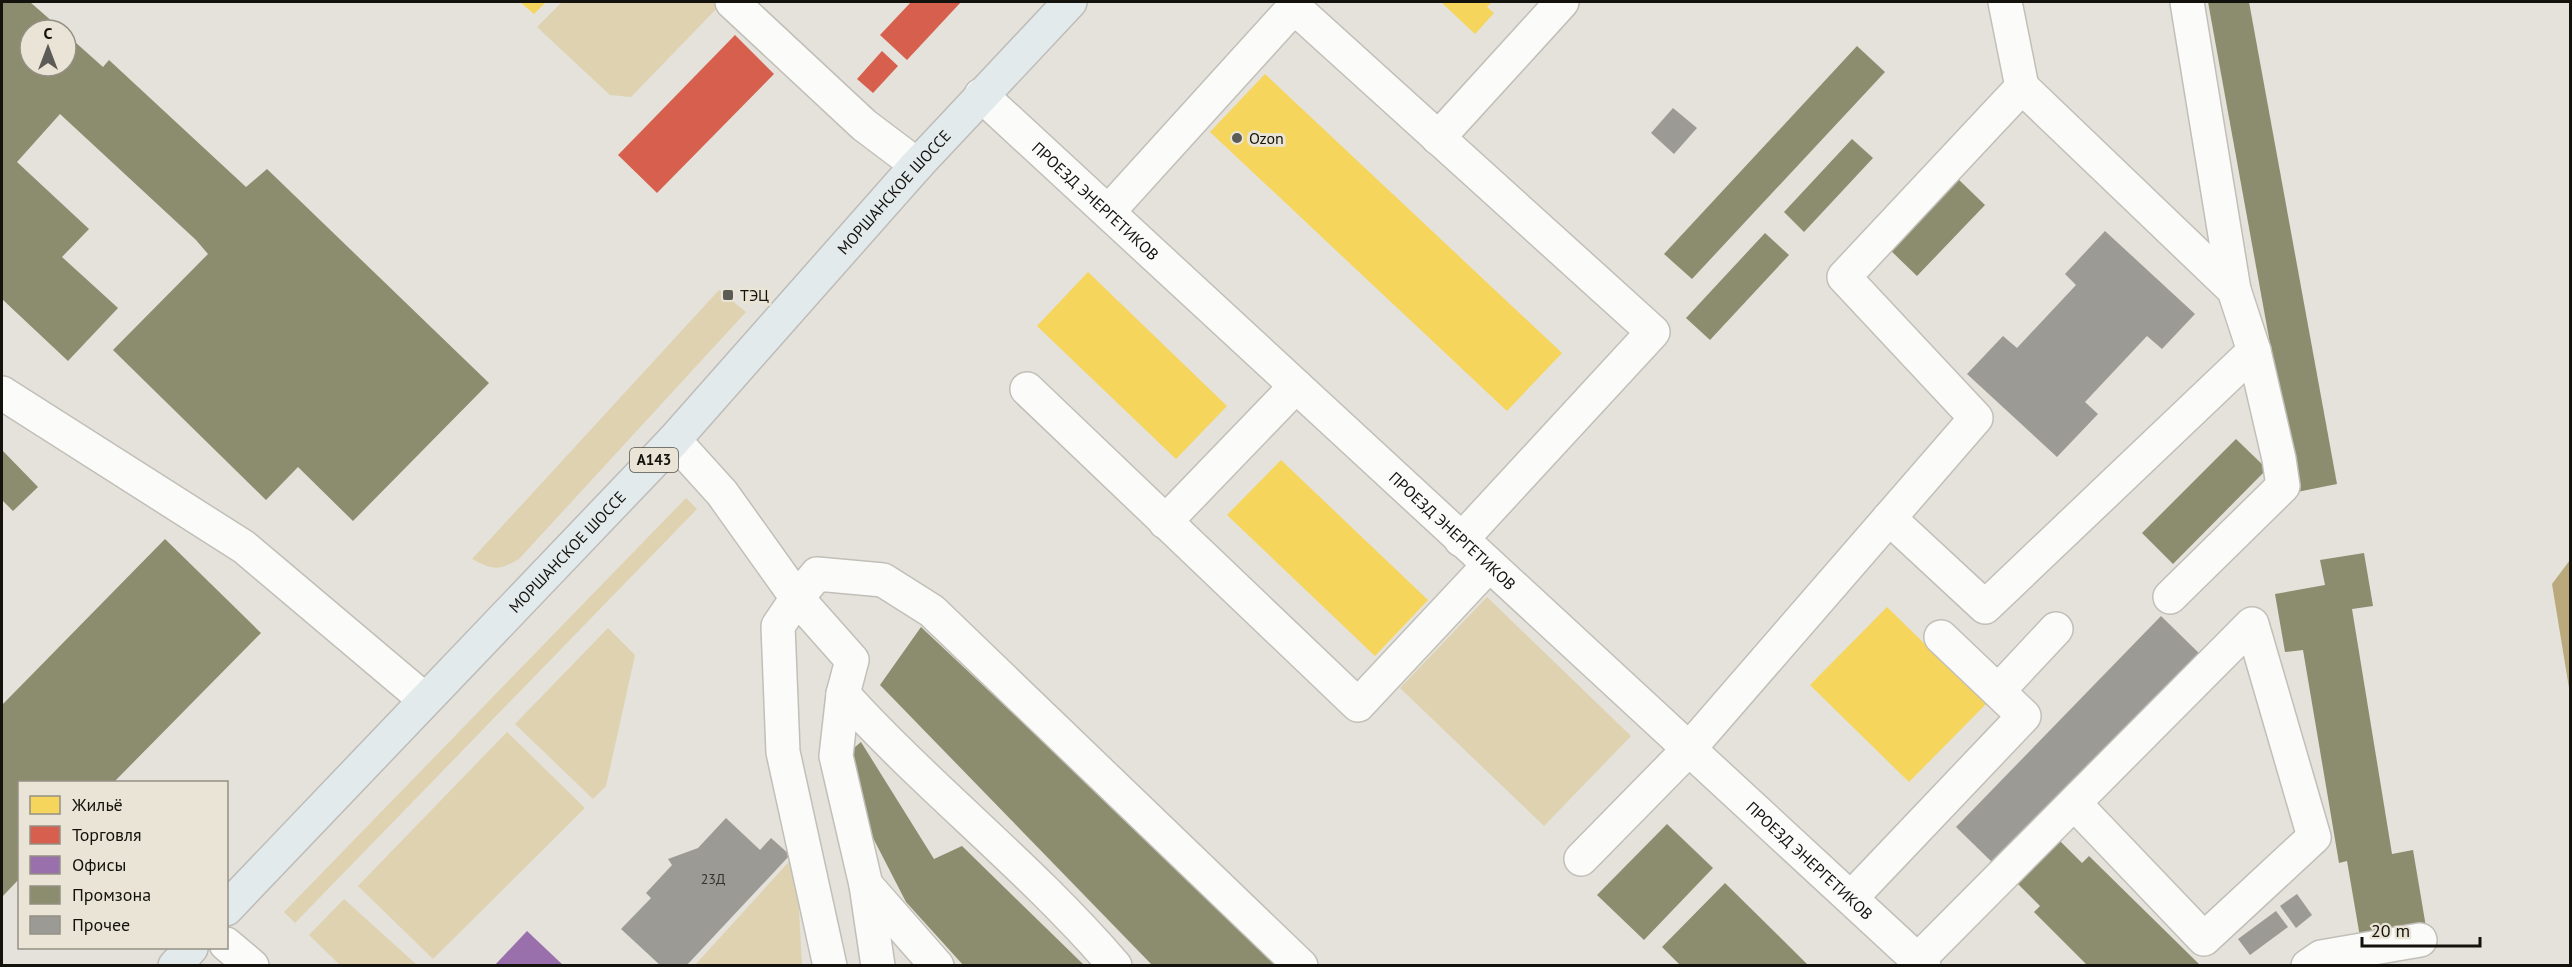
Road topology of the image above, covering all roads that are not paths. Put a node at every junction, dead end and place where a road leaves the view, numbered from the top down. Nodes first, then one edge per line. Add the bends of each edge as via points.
1 (732, 2) edge
2 (1070, 2) edge
3 (1562, 2) edge
4 (2005, 2) edge
5 (2187, 2) edge
6 (2022, 87) junction
7 (981, 95) junction
8 (1438, 138) junction
9 (917, 165) junction
10 (1108, 213) junction
11 (2234, 290) junction
12 (2254, 351) junction
13 (1296, 386) junction
14 (1027, 389) dead end
15 (2, 393) edge
16 (674, 440) junction
17 (1889, 518) junction
18 (1165, 522) junction
19 (1461, 540) junction
20 (1489, 565) junction
21 (2170, 597) dead end
22 (797, 598) junction
23 (2056, 629) dead end
24 (1941, 637) dead end
25 (1998, 691) junction
26 (843, 694) junction
27 (424, 699) junction
28 (1688, 750) junction
29 (2074, 802) junction
30 (1581, 859) dead end
31 (866, 885) junction
32 (1851, 898) junction
33 (228, 907) edge
34 (2420, 940) dead end
35 (228, 946) edge
36 (190, 949) edge
37 (1921, 963) edge
38 (175, 966) edge
39 (252, 966) edge
40 (830, 966) edge
41 (878, 966) edge
42 (937, 966) edge
43 (1114, 966) edge
44 (1301, 966) edge
45 (2308, 966) edge

1 - 9 street via 864,125
2 - 7 main road, МОРШАНСКОЕ ШОССЕ / А143
3 - 8 street
4 - 6 street
5 - 11 street
6 - 11 street
6 - 17 street via 1844,277 1976,418
7 - 9 main road, МОРШАНСКОЕ ШОССЕ / А143
7 - 10 street, ПРОЕЗД ЭНЕРГЕТИКОВ
8 - 10 street via 1294,7
8 - 19 street via 1653,332
9 - 16 main road, МОРШАНСКОЕ ШОССЕ / А143
10 - 13 street, ПРОЕЗД ЭНЕРГЕТИКОВ
11 - 12 street
12 - 17 street via 1985,607
12 - 21 street via 2283,486
13 - 18 street
13 - 19 street, ПРОЕЗД ЭНЕРГЕТИКОВ
14 - 18 street
15 - 27 street via 244,547
16 - 22 street via 723,493
16 - 27 main road, МОРШАНСКОЕ ШОССЕ / А143
17 - 28 street
18 - 20 street via 1358,705
19 - 20 street, ПРОЕЗД ЭНЕРГЕТИКОВ
20 - 28 street, ПРОЕЗД ЭНЕРГЕТИКОВ
22 - 26 street via 852,660
22 - 40 street via 778,626 783,752
22 - 44 street via 817,574 883,580 932,611
23 - 25 street
24 - 25 street
25 - 32 street via 2024,716
26 - 31 street via 836,756
26 - 43 street via 881,736 1079,924
27 - 33 main road, МОРШАНСКОЕ ШОССЕ / А143
28 - 30 street
28 - 32 street, ПРОЕЗД ЭНЕРГЕТИКОВ
29 - 29 street via 2196,681 2252,624 2314,837 2204,939
29 - 37 street
31 - 41 street
31 - 42 street
32 - 37 street, ПРОЕЗД ЭНЕРГЕТИКОВ
34 - 45 street via 2321,957
35 - 39 street
36 - 38 main road

